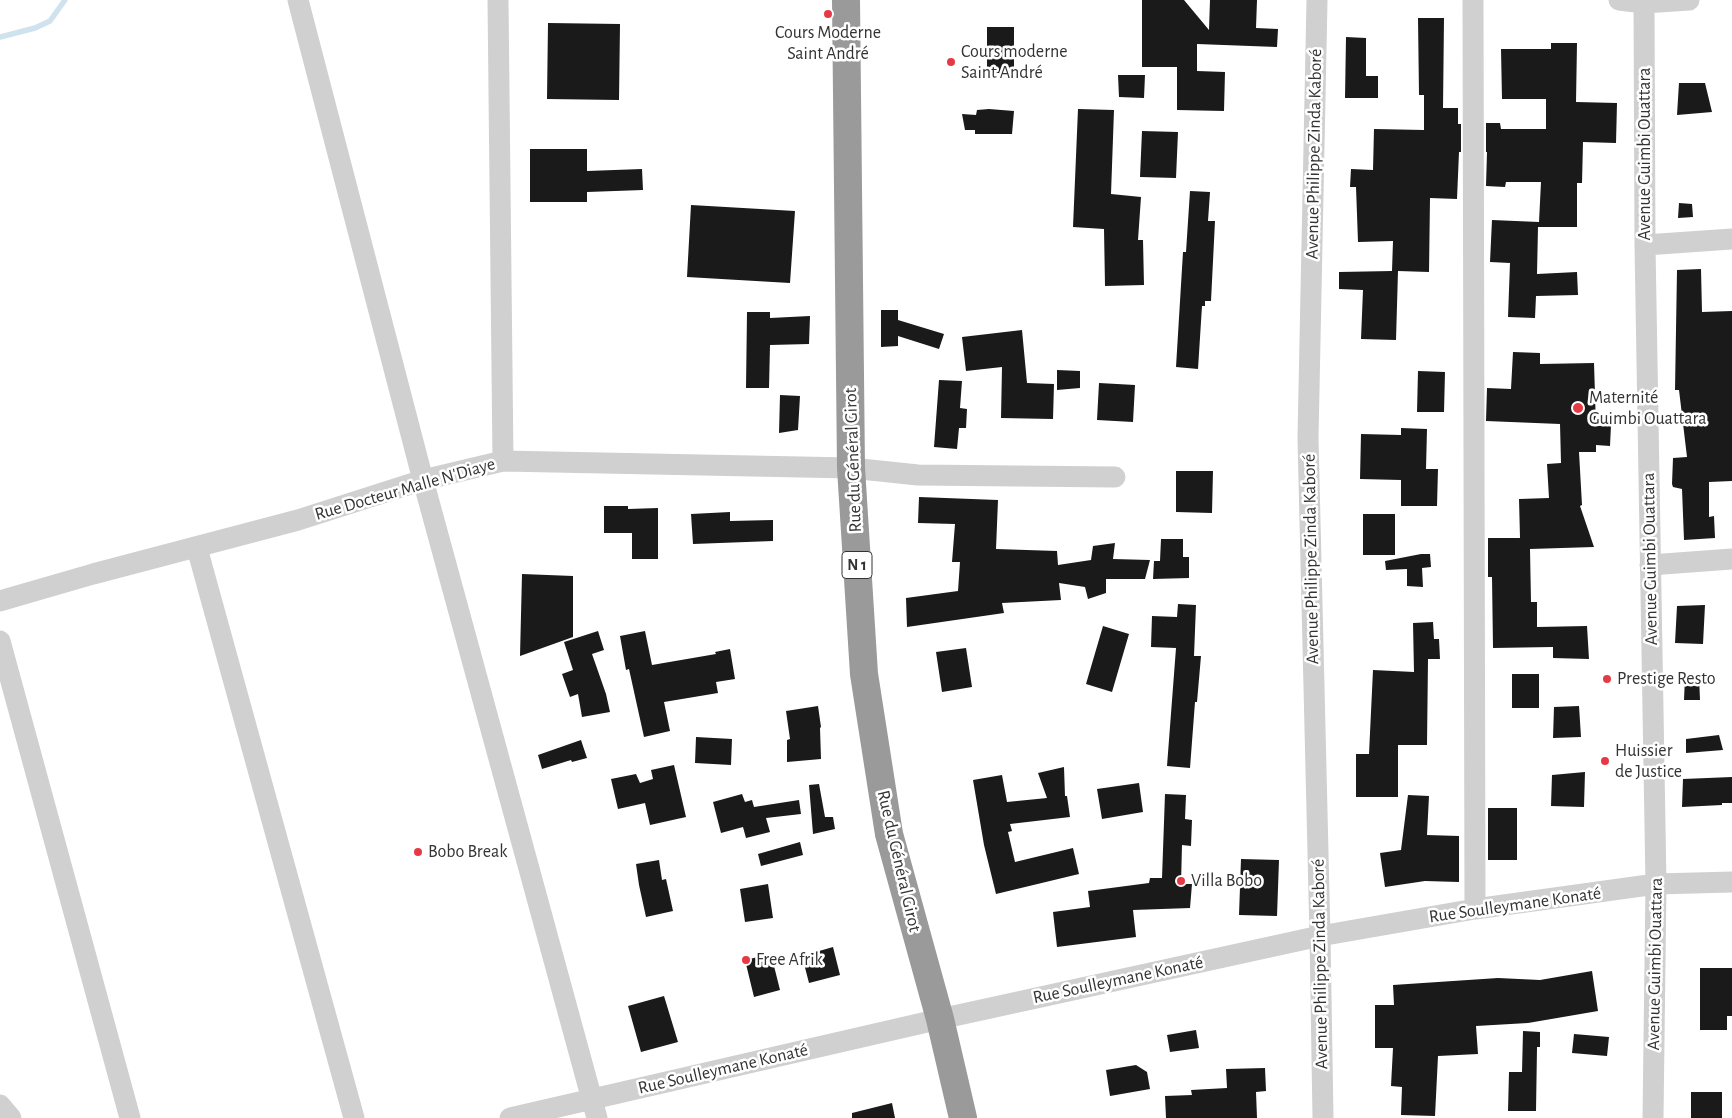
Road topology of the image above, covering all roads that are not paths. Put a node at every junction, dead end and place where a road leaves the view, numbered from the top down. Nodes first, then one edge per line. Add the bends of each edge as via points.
1 (298, 0) edge
2 (498, 0) edge
3 (846, 0) edge
4 (1317, 0) edge
5 (1473, 0) edge
6 (1619, 0) edge
7 (1689, 0) edge
8 (1644, 1) edge
9 (1732, 239) edge
10 (1645, 245) junction
11 (503, 461) junction
12 (851, 468) junction
13 (1115, 478) dead end
14 (423, 480) junction
15 (197, 548) junction
16 (1732, 559) edge
17 (1650, 564) junction
18 (0, 601) edge
19 (0, 641) edge
20 (1732, 882) edge
21 (1656, 884) junction
22 (1475, 909) junction
23 (1320, 936) junction
24 (940, 1019) junction
25 (0, 1106) edge
26 (594, 1108) edge
27 (11, 1118) edge
28 (130, 1118) edge
29 (354, 1118) edge
30 (510, 1118) edge
31 (963, 1118) edge
32 (1323, 1118) edge
33 (1653, 1118) edge

1 - 14 street
2 - 11 street
3 - 12 highway, Rue du Général Girot / N 1
4 - 23 street, Avenue Philippe Zinda Kaboré via 1308,438
5 - 22 street
6 - 8 street
7 - 8 street
8 - 10 street, Avenue Guimbi Ouattara
9 - 10 street
10 - 17 street, Avenue Guimbi Ouattara
11 - 12 street, Rue Docteur Malle N'Diaye
11 - 14 street, Rue Docteur Malle N'Diaye
12 - 13 street, Rue Docteur Malle N'Diaye via 918,475
12 - 24 highway, Rue du Général Girot / N 1 via 864,674 877,762 889,834
14 - 15 street, Rue Docteur Malle N'Diaye
14 - 26 street
15 - 18 street, Rue Docteur Malle N'Diaye
15 - 29 street
16 - 17 street
17 - 21 street, Avenue Guimbi Ouattara
19 - 28 street
20 - 21 street, Rue Soulleymane Konaté
21 - 22 street, Rue Soulleymane Konaté
21 - 33 street, Avenue Guimbi Ouattara
22 - 23 street, Rue Soulleymane Konaté
23 - 24 street, Rue Soulleymane Konaté
23 - 32 street, Avenue Philippe Zinda Kaboré
24 - 26 street, Rue Soulleymane Konaté
24 - 31 highway, Rue du Général Girot / N 1
25 - 27 street
26 - 30 street, Rue Soulleymane Konaté

